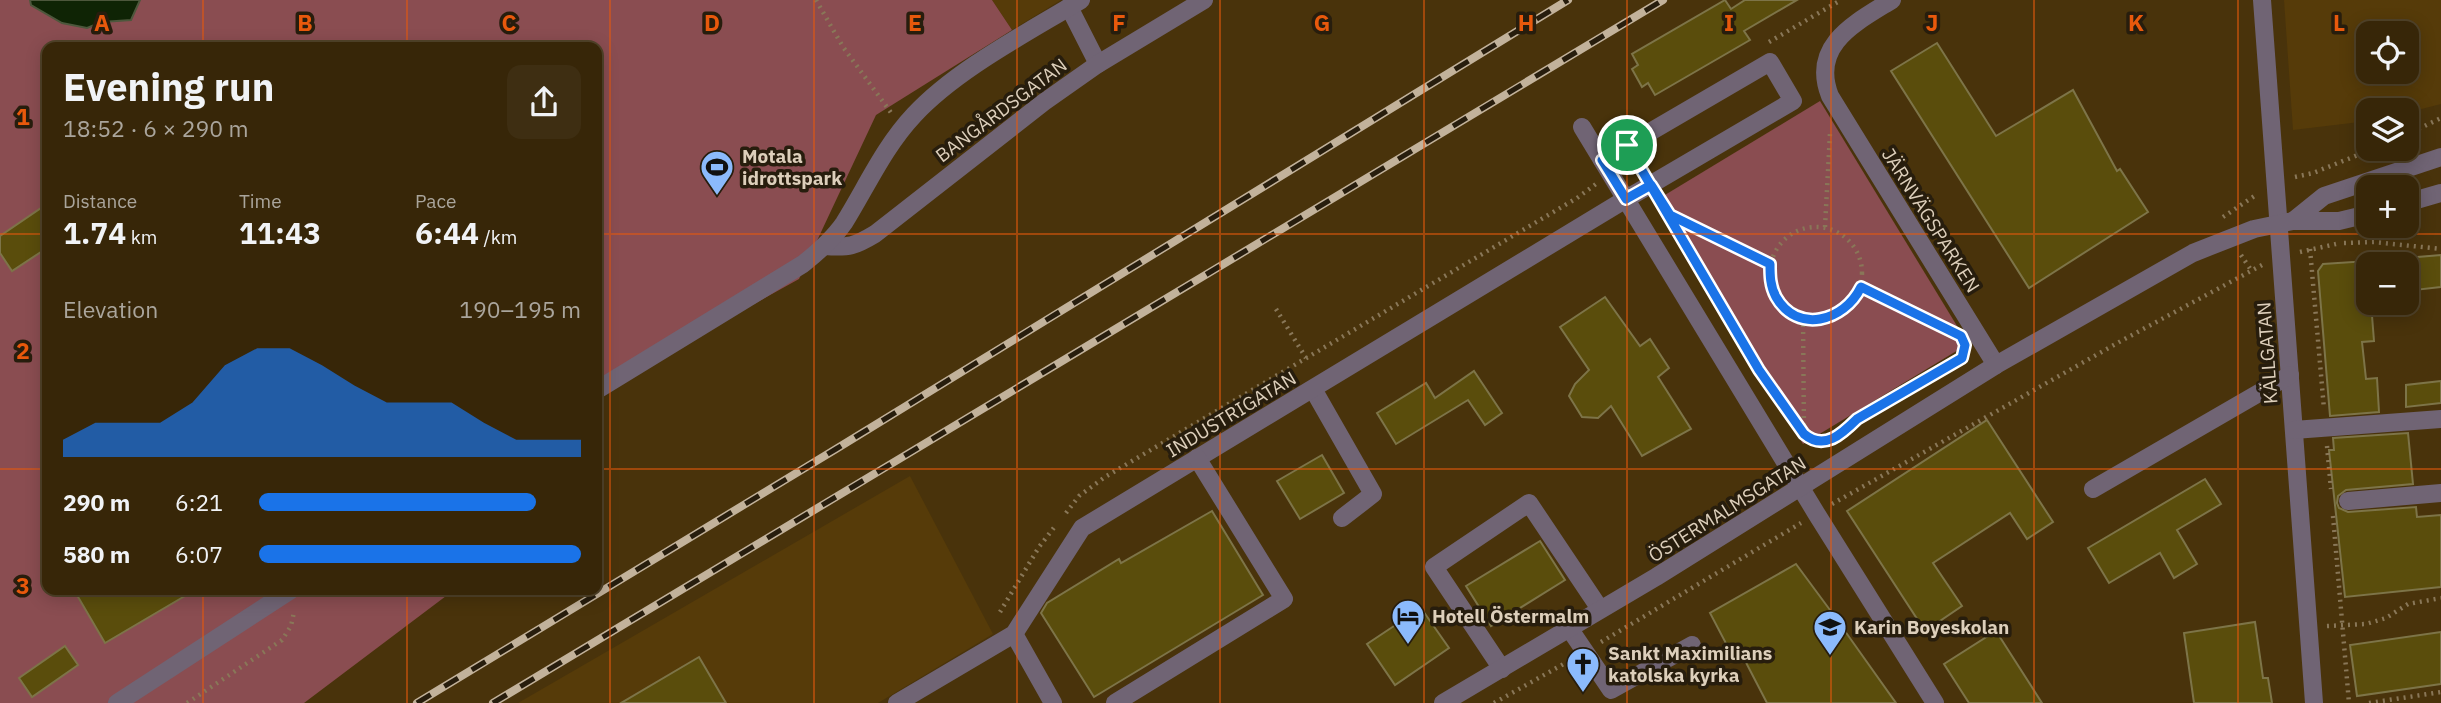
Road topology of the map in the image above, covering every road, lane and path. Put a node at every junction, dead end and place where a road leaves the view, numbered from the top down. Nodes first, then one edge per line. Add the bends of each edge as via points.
1 (816, 0) edge
2 (1204, 0) edge
3 (1841, 0) edge
4 (1892, 0) edge
5 (2262, 0) edge
6 (1075, 4) edge
7 (1770, 62) junction
8 (1098, 64) junction
9 (2441, 118) edge
10 (1582, 127) dead end
11 (903, 129) junction
12 (2419, 129) edge
13 (2441, 157) edge
14 (1607, 167) junction
15 (1651, 185) junction
16 (2441, 193) edge
17 (1626, 199) junction
18 (2419, 199) edge
19 (1670, 215) junction
20 (2356, 217) edge
21 (2286, 223) junction
22 (825, 246) junction
23 (2310, 249) junction
24 (2441, 249) edge
25 (2281, 257) junction
26 (1770, 264) junction
27 (1861, 287) junction
28 (1276, 309) dead end
29 (1803, 318) junction
30 (1961, 336) dead end
31 (1965, 345) dead end
32 (1306, 358) junction
33 (1996, 365) junction
34 (2290, 375) junction
35 (602, 387) edge
36 (1313, 389) junction
37 (2441, 419) edge
38 (2326, 428) junction
39 (2294, 430) junction
40 (1804, 434) junction
41 (1197, 458) junction
42 (1801, 488) junction
43 (2093, 489) dead end
44 (2441, 493) edge
45 (2331, 494) dead end
46 (2340, 504) joint
47 (1816, 513) junction
48 (1342, 518) dead end
49 (283, 595) edge
50 (289, 595) edge
51 (2441, 598) edge
52 (1600, 609) junction
53 (999, 612) dead end
54 (2342, 625) junction
55 (2309, 627) junction
56 (1569, 628) junction
57 (1014, 634) junction
58 (1692, 645) dead end
59 (1586, 652) junction
60 (1502, 669) junction
61 (2441, 692) edge
62 (195, 702) edge
63 (117, 703) edge
64 (187, 703) edge
65 (897, 703) edge
66 (1053, 703) edge
67 (1115, 703) edge
68 (1443, 703) edge
69 (1494, 703) edge
70 (1935, 703) edge
71 (2315, 703) edge
72 (2349, 703) edge
73 (2369, 703) edge

1 - 11 path via 848,56
2 - 8 street, BANGÅRDSGATAN
3 - 7 path via 1764,46
4 - 33 street, JÄRNVÄGSPARKEN via 1857,22 1835,44 1824,67 1825,82
5 - 21 street, KÄLLGATAN
6 - 8 street
6 - 11 street via 938,92
7 - 14 street
7 - 15 street via 1793,101
8 - 22 street, BANGÅRDSGATAN via 875,234 856,246
9 - 12 path
10 - 14 street
11 - 22 street
13 - 21 street, ÖSTERMALMSGATAN via 2324,196
14 - 17 street
14 - 32 path via 1577,198
15 - 17 street
15 - 19 path
16 - 18 street
17 - 36 street, INDUSTRIGATAN
17 - 42 street
19 - 26 path
19 - 40 path via 1759,370
20 - 21 street, ÖSTERMALMSGATAN
21 - 25 street, KÄLLGATAN
21 - 33 street, ÖSTERMALMSGATAN via 2229,237 2193,253
22 - 35 street via 781,279
23 - 24 path via 2374,242
23 - 25 path
23 - 38 path
25 - 34 street, KÄLLGATAN
25 - 47 path via 2132,335
26 - 27 path via 1790,234 1825,227 1852,242 1860,256
26 - 29 path via 1776,297
27 - 29 path via 1838,314
27 - 30 path
28 - 32 path
29 - 40 path
31 - 40 path via 1957,362 1857,419 1827,442
32 - 53 path via 1079,496 1039,547
33 - 42 street, ÖSTERMALMSGATAN
34 - 39 street, KÄLLGATAN
34 - 43 street
36 - 41 street, INDUSTRIGATAN
36 - 48 street via 1373,494
37 - 38 street
38 - 39 street
38 - 45 path
39 - 55 street, KÄLLGATAN
41 - 57 street, INDUSTRIGATAN via 1082,528
41 - 67 street via 1284,599
42 - 47 street
42 - 52 street, ÖSTERMALMSGATAN
44 - 46 street
46 - 54 path
47 - 59 path
47 - 70 street
49 - 63 street
50 - 62 path via 294,619 288,634
51 - 54 path via 2408,604 2365,624
52 - 56 street, ÖSTERMALMSGATAN
52 - 60 street via 1529,503 1434,567
54 - 55 path
54 - 72 path
55 - 71 street, KÄLLGATAN
56 - 59 street
56 - 60 street, ÖSTERMALMSGATAN
57 - 65 street, INDUSTRIGATAN
57 - 66 street
58 - 59 street via 1611,690
59 - 69 path
60 - 68 street, ÖSTERMALMSGATAN
61 - 73 path
62 - 64 path

